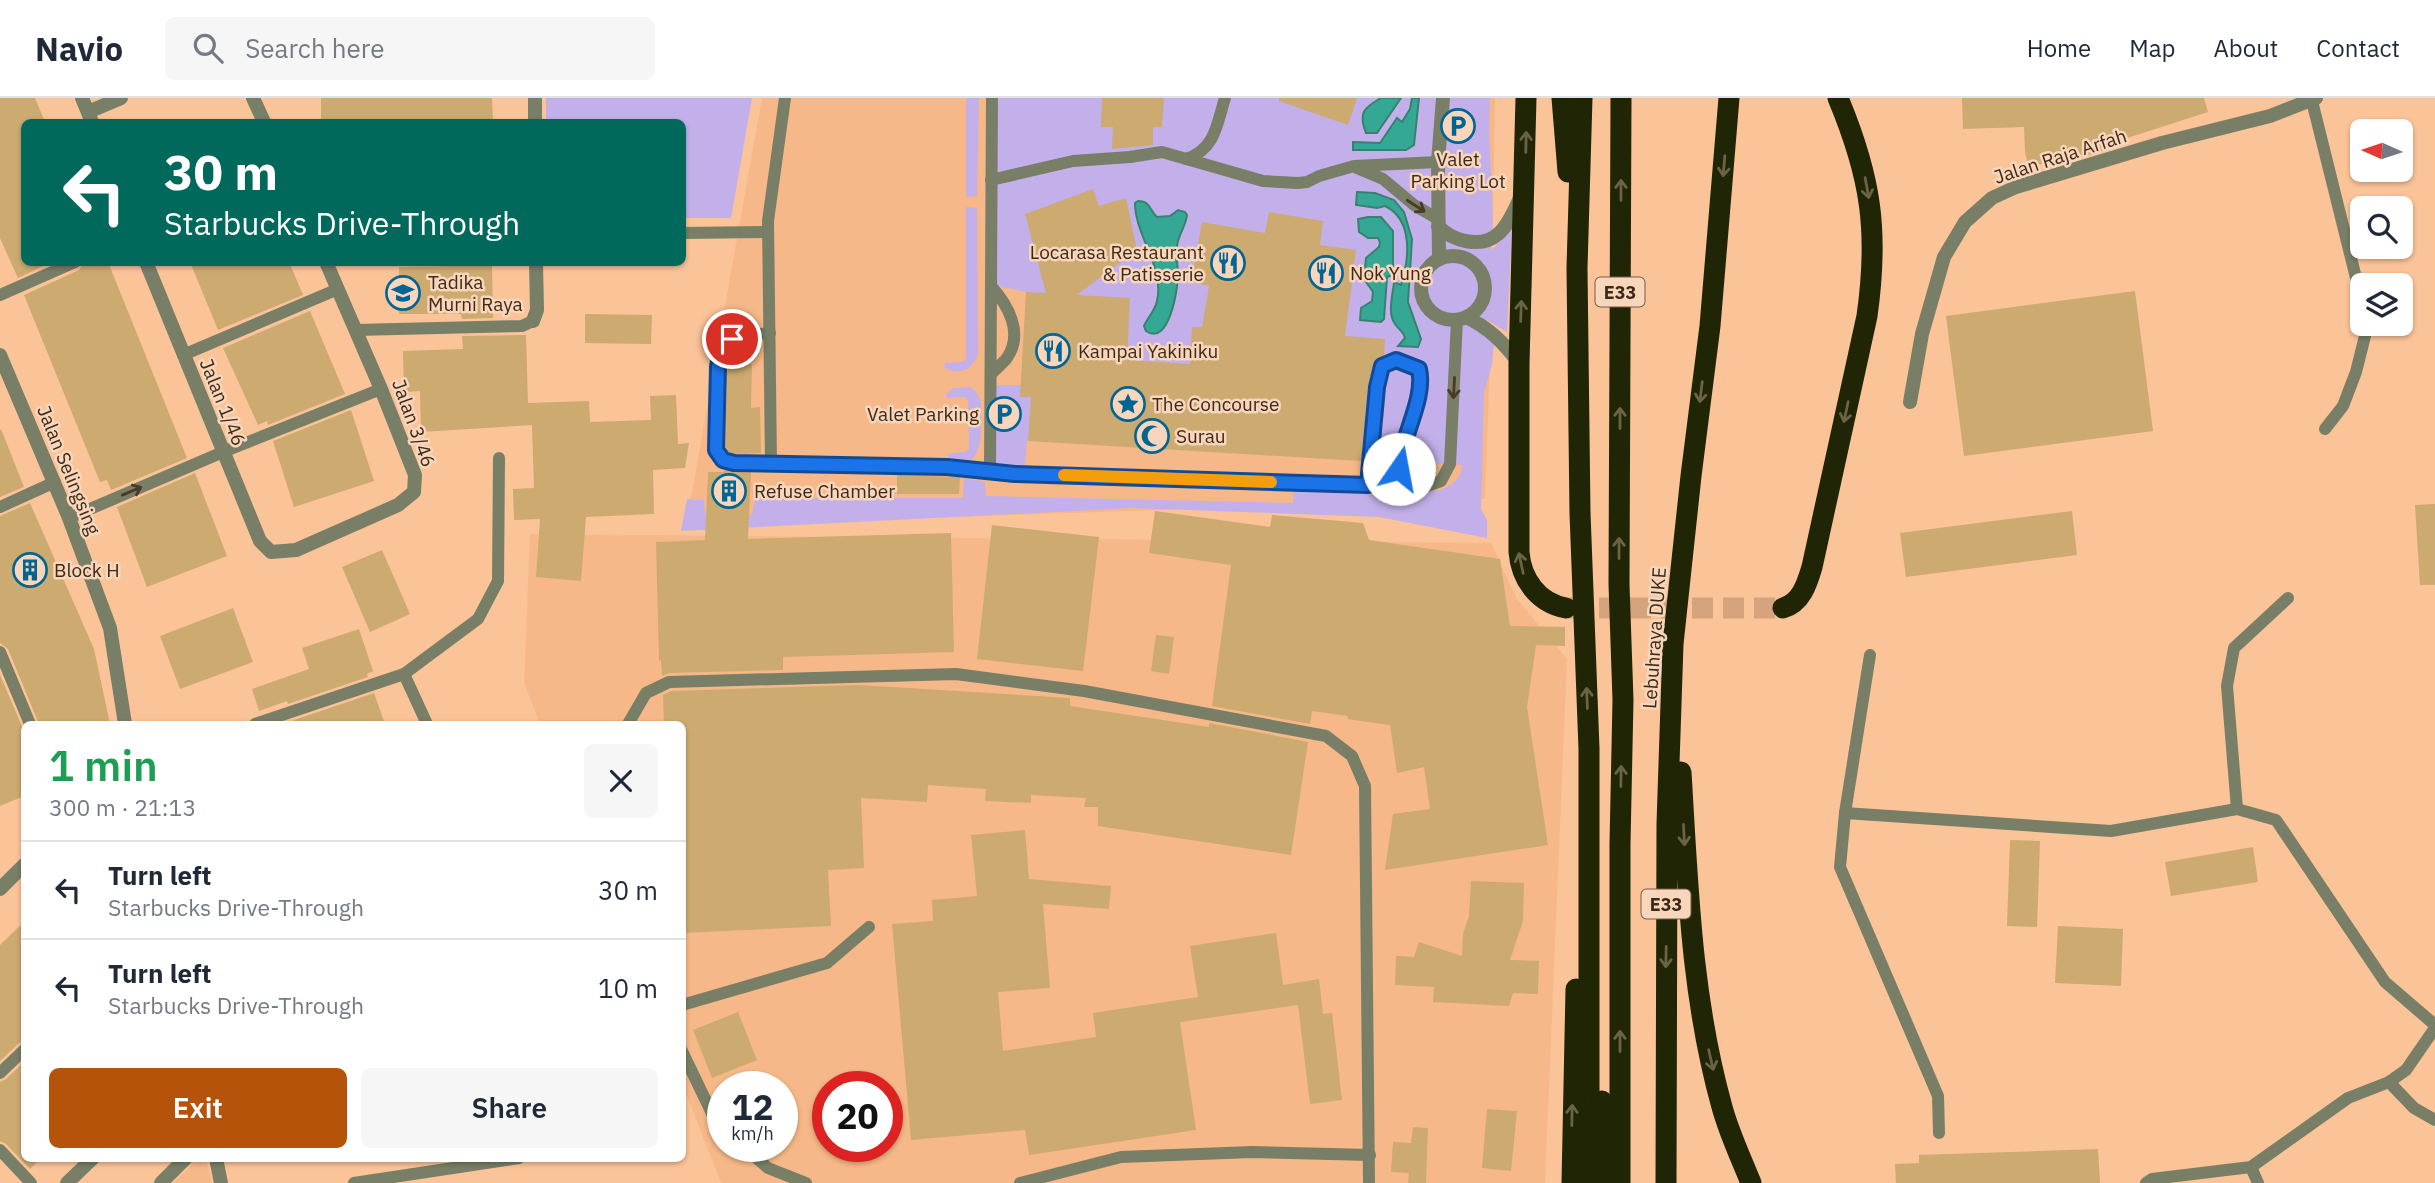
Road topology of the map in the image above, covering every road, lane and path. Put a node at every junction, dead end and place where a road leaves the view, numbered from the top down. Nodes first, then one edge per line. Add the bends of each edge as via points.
1 (121, 98) edge
2 (253, 98) edge
3 (535, 98) edge
4 (785, 98) edge
5 (992, 98) edge
6 (1224, 98) edge
7 (1443, 98) edge
8 (1526, 98) edge
9 (1562, 98) edge
10 (1582, 98) edge
11 (1621, 98) edge
12 (1729, 98) edge
13 (1838, 98) edge
14 (2314, 100) edge
15 (88, 111) edge
16 (263, 119) edge
17 (535, 119) edge
18 (1212, 142) junction
19 (1186, 159) junction
20 (1438, 162) junction
21 (1354, 166) junction
22 (1223, 171) junction
23 (991, 180) junction
24 (1525, 187) junction
25 (1438, 223) junction
26 (768, 232) junction
27 (686, 233) edge
28 (1498, 234) junction
29 (1459, 257) junction
30 (1438, 260) junction
31 (66, 266) edge
32 (148, 266) edge
33 (328, 266) edge
34 (536, 266) edge
35 (1577, 268) junction
36 (2355, 273) edge
37 (990, 286) junction
38 (338, 289) junction
39 (0, 295) edge
40 (1461, 318) junction
41 (533, 321) joint
42 (356, 330) junction
43 (770, 333) junction
44 (2365, 336) edge
45 (0, 355) edge
46 (183, 355) junction
47 (1520, 364) junction
48 (990, 374) junction
49 (382, 389) junction
50 (1910, 402) dead end
51 (2325, 429) dead end
52 (223, 452) junction
53 (499, 458) dead end
54 (771, 463) junction
55 (990, 471) junction
56 (55, 482) junction
57 (1368, 485) junction
58 (1397, 485) junction
59 (0, 508) edge
60 (69, 518) junction
61 (271, 552) joint
62 (2288, 598) dead end
63 (1566, 608) tunnel mouth
64 (1783, 608) dead end
65 (1673, 644) junction
66 (0, 652) edge
67 (1870, 655) dead end
68 (404, 674) junction
69 (29, 721) edge
70 (125, 721) edge
71 (264, 721) edge
72 (426, 721) edge
73 (630, 721) edge
74 (1589, 749) junction
75 (2237, 809) junction
76 (1845, 813) junction
77 (21, 869) edge
78 (0, 889) edge
79 (1589, 900) junction
80 (869, 927) dead end
81 (686, 1004) edge
82 (2435, 1026) edge
83 (21, 1053) edge
84 (686, 1059) edge
85 (0, 1073) edge
86 (2389, 1082) junction
87 (707, 1103) edge
88 (2435, 1120) edge
89 (1939, 1133) dead end
90 (0, 1150) edge
91 (1370, 1155) junction
92 (89, 1162) edge
93 (182, 1162) edge
94 (217, 1162) edge
95 (493, 1162) edge
96 (761, 1162) edge
97 (2251, 1167) junction
98 (31, 1183) edge
99 (67, 1183) edge
100 (161, 1183) edge
101 (221, 1183) edge
102 (354, 1183) edge
103 (806, 1183) edge
104 (1020, 1183) edge
105 (1369, 1183) edge
106 (1572, 1183) edge
107 (1589, 1183) edge
108 (1607, 1183) edge
109 (1620, 1183) edge
110 (1666, 1183) edge
111 (1751, 1183) edge
112 (2146, 1183) edge
113 (2258, 1183) edge

1 - 15 street
2 - 16 street
3 - 17 street
4 - 26 lane
5 - 23 lane
6 - 18 lane
7 - 20 street
24 -> 8 highway
9 - 35 highway
10 - 35 highway
109 -> 11 highway, Lebuhraya DUKE / E33
12 -> 65 highway, Lebuhraya DUKE / E33 via 1710,326
13 -> 64 highway via 1867,186 1872,278 1812,567 1801,596
14 - 36 lane
14 - 50 street, Jalan Raja Arfah via 2016,187 1992,198 1965,222 1944,257 1922,334
18 - 19 lane via 1197,156
18 - 22 lane
19 - 22 lane
19 - 23 lane via 1162,152 1073,161
20 - 21 lane
20 - 25 street
21 - 22 lane via 1298,183 1263,181
21 -> 25 lane via 1384,179
23 - 37 lane
24 - 28 street
47 -> 24 highway
25 - 28 street via 1456,240 1483,240
25 - 30 street
26 - 27 lane
26 - 43 lane
28 - 29 street
29 - 30 street
29 - 40 street via 1477,267 1485,287 1480,305
30 - 40 street via 1425,273 1422,292 1430,310 1447,320
31 - 39 lane
32 - 46 street, Jalan 1/46
33 - 38 street, Jalan 3/46
34 - 41 street
74 -> 35 highway
37 - 48 lane
37 - 48 lane via 1012,318 1014,337 1007,357
38 - 42 street, Jalan 3/46
38 - 46 lane
40 - 47 street via 1485,326
40 -> 58 lane via 1450,464 1441,481 1427,486
41 - 42 lane via 522,326
42 - 49 street, Jalan 3/46
43 - 54 lane
43 - 54 lane via 732,339 721,351 716,450 723,460 734,463
44 - 51 lane via 2343,406
45 - 56 street, Jalan Selingsing
46 - 52 street, Jalan 1/46
63 -> 47 highway via 1553,606 1538,595 1520,566
48 - 55 lane
49 - 52 lane
49 - 61 street, Jalan 3/46 via 415,475 414,492 398,505 296,550
60 -> 52 lane
52 - 61 street, Jalan 1/46 via 260,541
53 - 68 lane via 498,581 478,619
54 - 55 lane
55 - 57 lane
56 - 59 lane
56 - 60 street, Jalan Selingsing
57 - 58 lane
57 - 58 lane via 1377,387 1382,366 1396,360 1419,369 1422,383 1400,453
60 - 70 street, Jalan Selingsing via 110,628
62 - 75 lane via 2234,648 2227,686
65 -> 110 highway, Lebuhraya DUKE / E33 via 1667,824
65 -> 111 highway via 1691,941 1703,1026 1723,1110
66 - 69 lane
67 - 76 lane
68 - 71 lane
68 - 72 lane
73 - 91 lane via 646,692 669,682 956,674 1084,691 1326,736 1352,756 1365,786
74 - 79 highway
106 -> 74 highway via 1574,1022
75 - 76 lane via 2110,831
75 - 82 lane via 2276,820 2385,982
76 - 89 lane via 1840,867 1938,1097
77 - 78 street
79 - 107 highway
79 - 108 highway
80 - 81 lane via 827,963
82 - 86 lane via 2406,1070
83 - 85 lane
84 - 87 lane
86 - 88 lane via 2414,1108
86 - 97 lane via 2348,1098
90 - 98 lane
91 - 104 lane via 1252,1152 1121,1157
91 - 105 lane
92 - 99 street
93 - 100 street
94 - 101 street
95 - 102 lane
96 - 103 lane
97 - 112 lane
97 - 113 lane

